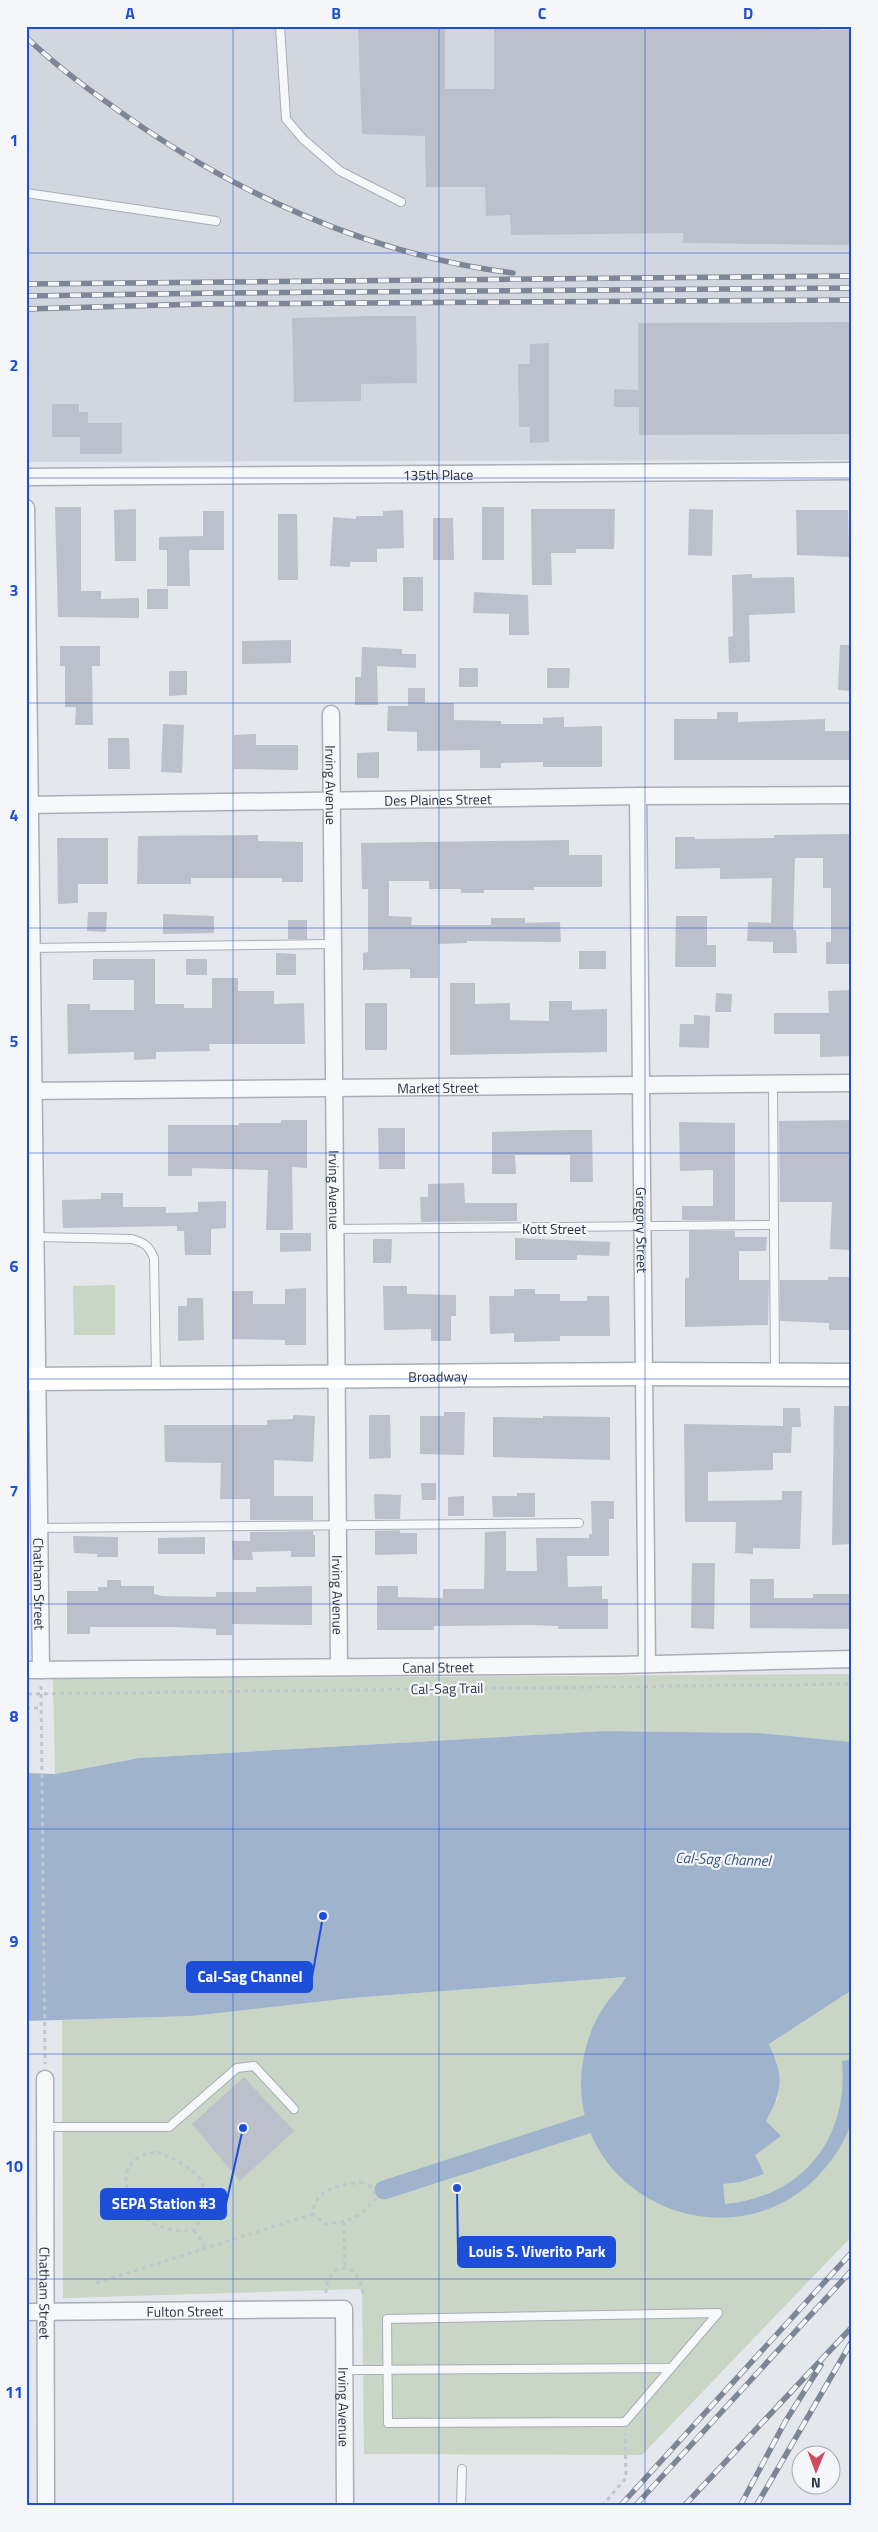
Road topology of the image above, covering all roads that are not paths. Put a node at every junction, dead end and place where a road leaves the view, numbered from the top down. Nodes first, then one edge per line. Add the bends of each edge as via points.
1 (280, 26) edge
2 (26, 193) edge
3 (401, 202) dead end
4 (216, 221) dead end
5 (852, 471) edge
6 (26, 477) edge
7 (26, 508) edge
8 (331, 714) dead end
9 (638, 796) junction
10 (852, 796) edge
11 (332, 802) junction
12 (28, 805) edge
13 (333, 944) junction
14 (31, 948) junction
15 (852, 1083) edge
16 (641, 1084) junction
17 (773, 1084) junction
18 (333, 1088) junction
19 (30, 1091) edge
20 (774, 1225) junction
21 (642, 1228) junction
22 (334, 1229) junction
23 (35, 1237) junction
24 (644, 1374) junction
25 (776, 1375) junction
26 (852, 1375) edge
27 (335, 1377) junction
28 (156, 1378) junction
29 (32, 1379) edge
30 (579, 1522) dead end
31 (337, 1525) junction
32 (39, 1528) junction
33 (852, 1660) edge
34 (647, 1664) junction
35 (339, 1667) junction
36 (33, 1670) edge
37 (45, 2079) dead end
38 (294, 2109) dead end
39 (46, 2127) junction
40 (344, 2309) joint
41 (26, 2312) edge
42 (45, 2312) junction
43 (669, 2368) junction
44 (344, 2370) junction
45 (387, 2371) junction
46 (462, 2469) dead end
47 (46, 2506) edge
48 (346, 2506) edge
49 (460, 2506) edge

1 - 3 lane via 286,118 303,140 340,171
2 - 4 lane
5 - 6 street, 135th Place
7 - 12 street, Chatham Street
8 - 11 street, Irving Avenue
9 - 10 street, Des Plaines Street
9 - 11 street, Des Plaines Street
9 - 16 street, Gregory Street
11 - 12 street, Des Plaines Street
11 - 13 street, Irving Avenue
12 - 14 street, Chatham Street
13 - 14 lane
13 - 18 street, Irving Avenue
14 - 19 street, Chatham Street
15 - 17 street, Market Street
16 - 17 street, Market Street
16 - 18 street, Market Street
16 - 21 street, Gregory Street
17 - 20 lane
18 - 19 street, Market Street
18 - 22 street, Irving Avenue
19 - 23 street, Chatham Street
20 - 21 lane, Kott Street
20 - 25 lane
21 - 22 lane, Kott Street
21 - 24 street, Gregory Street
22 - 27 street, Irving Avenue
23 - 28 lane via 132,1240 150,1248 154,1258
23 - 29 street, Chatham Street
24 - 25 street, Broadway
24 - 27 street, Broadway
24 - 34 street, Gregory Street
25 - 26 street, Broadway
27 - 28 street, Broadway
27 - 31 street, Irving Avenue
28 - 29 street, Broadway
29 - 32 street, Chatham Street
30 - 31 lane
31 - 32 lane
31 - 35 street, Irving Avenue
32 - 36 street, Chatham Street
33 - 34 street, Canal Street
34 - 35 street, Canal Street
35 - 36 street, Canal Street
37 - 39 street, Chatham Street
38 - 39 lane via 254,2066 237,2068 169,2127
39 - 42 street, Chatham Street
40 - 42 street, Fulton Street
40 - 44 street, Irving Avenue
41 - 42 street, Fulton Street
42 - 47 street, Chatham Street
43 - 45 lane
43 - 45 lane via 625,2422 388,2424
43 - 45 lane via 718,2313 387,2319
44 - 45 lane
44 - 48 street, Irving Avenue
46 - 49 lane

